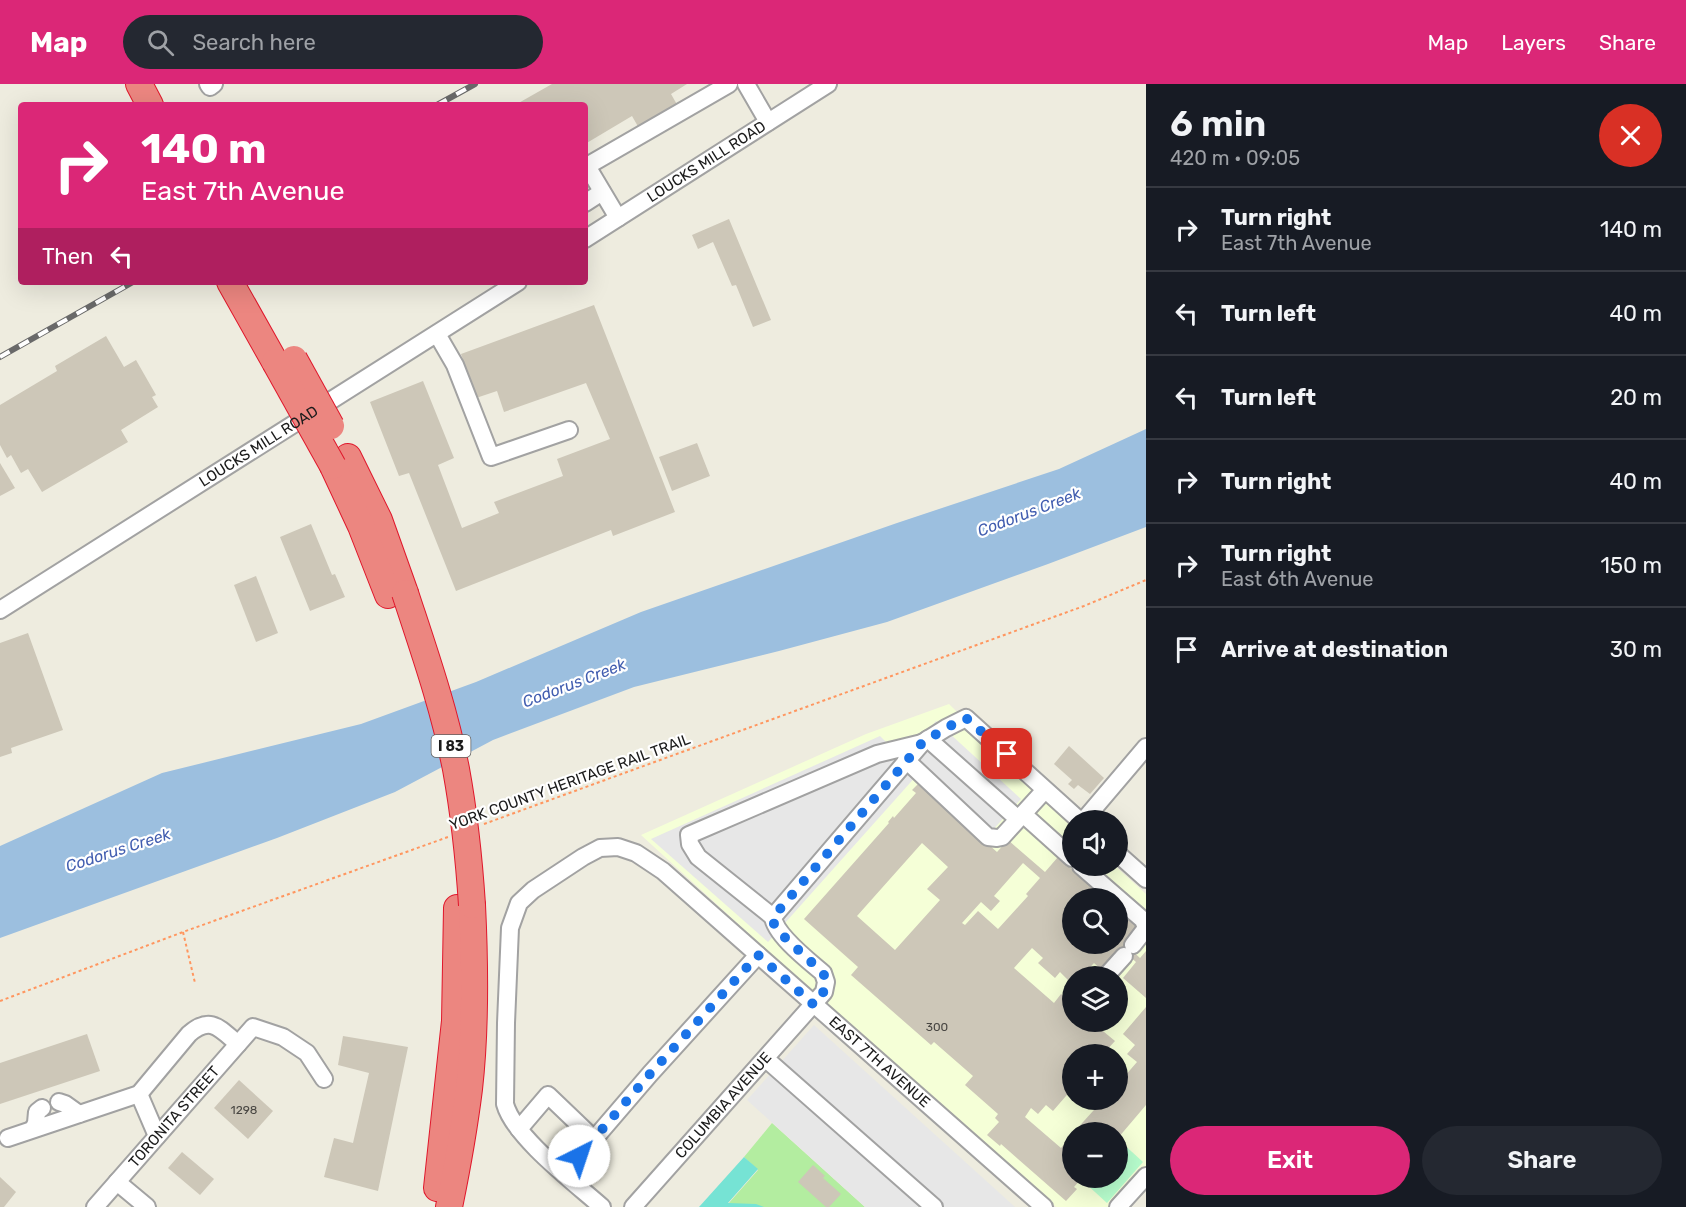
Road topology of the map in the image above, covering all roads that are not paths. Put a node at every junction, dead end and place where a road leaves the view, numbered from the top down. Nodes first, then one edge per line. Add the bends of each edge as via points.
1 (121, 84) edge
2 (139, 84) edge
3 (208, 84) edge
4 (214, 84) edge
5 (729, 84) edge
6 (746, 84) edge
7 (828, 84) edge
8 (130, 102) edge
9 (148, 102) edge
10 (768, 122) junction
11 (588, 165) edge
12 (588, 169) edge
13 (602, 192) junction
14 (588, 200) edge
15 (618, 218) junction
16 (588, 237) edge
17 (242, 285) edge
18 (513, 285) edge
19 (437, 334) junction
20 (569, 430) dead end
21 (0, 610) edge
22 (925, 741) junction
23 (1146, 747) edge
24 (906, 760) junction
25 (1044, 790) junction
26 (1067, 810) edge
27 (1092, 810) edge
28 (1020, 817) junction
29 (1062, 850) edge
30 (1128, 863) edge
31 (1092, 876) edge
32 (1146, 879) edge
33 (465, 905) junction
34 (773, 917) junction
35 (1146, 928) edge
36 (758, 955) junction
37 (1115, 966) edge
38 (814, 1005) junction
39 (238, 1044) junction
40 (766, 1059) junction
41 (324, 1079) dead end
42 (139, 1094) junction
43 (59, 1102) dead end
44 (42, 1108) dead end
45 (79, 1114) junction
46 (33, 1129) junction
47 (519, 1129) junction
48 (157, 1136) junction
49 (8, 1138) dead end
50 (594, 1139) junction
51 (564, 1173) junction
52 (1146, 1176) edge
53 (117, 1182) junction
54 (95, 1207) edge
55 (147, 1207) edge
56 (432, 1207) edge
57 (449, 1207) edge
58 (602, 1207) edge
59 (633, 1207) edge
60 (934, 1207) edge
61 (1044, 1207) edge
62 (1118, 1207) edge

1 - 8 highway
2 - 9 highway
3 - 4 street
5 - 11 street
6 - 10 street
7 - 10 street, LOUCKS MILL ROAD
10 - 15 street, LOUCKS MILL ROAD
12 - 13 street
13 - 14 street
13 - 15 street
15 - 16 street, LOUCKS MILL ROAD
17 - 33 highway, I 83, bridge via 341,462 379,520 397,596 433,677 456,769 468,858
18 - 19 street, LOUCKS MILL ROAD
19 - 20 street via 455,365 491,457
19 - 21 street, LOUCKS MILL ROAD
22 - 24 street
22 - 25 street via 966,718
22 - 28 street
22 - 34 street via 877,754 690,835 690,844 699,857
23 - 27 street
24 - 28 street via 988,837 1002,837
24 - 34 street
25 - 26 street
25 - 28 street
28 - 29 street
30 - 32 street
31 - 35 street via 1143,920
33 - 56 highway, I 83 via 437,1189
33 - 57 highway, I 83 via 475,969 472,1049 464,1127
34 - 38 street, COLUMBIA AVENUE via 779,932 826,978 824,992
35 - 37 street
36 - 38 street, EAST 7TH AVENUE
36 - 47 street, EAST 7TH AVENUE via 663,871 636,853 618,847 600,848 533,890 519,903 510,928 506,1104
36 - 50 street
38 - 40 street, COLUMBIA AVENUE
38 - 61 street, EAST 7TH AVENUE
39 - 41 street, TORONITA STREET via 253,1027 283,1037 308,1053
39 - 42 street via 217,1026 197,1027
39 - 48 street, TORONITA STREET
40 - 59 street, COLUMBIA AVENUE
40 - 60 street
42 - 45 street
42 - 48 street
43 - 45 street
44 - 46 street via 37,1112
45 - 46 street
46 - 49 street
47 - 50 street via 548,1095
47 - 51 street, EAST 7TH AVENUE
48 - 53 street, TORONITA STREET
50 - 51 street
51 - 58 street, EAST 7TH AVENUE
52 - 62 street
53 - 54 street, TORONITA STREET
53 - 55 street

